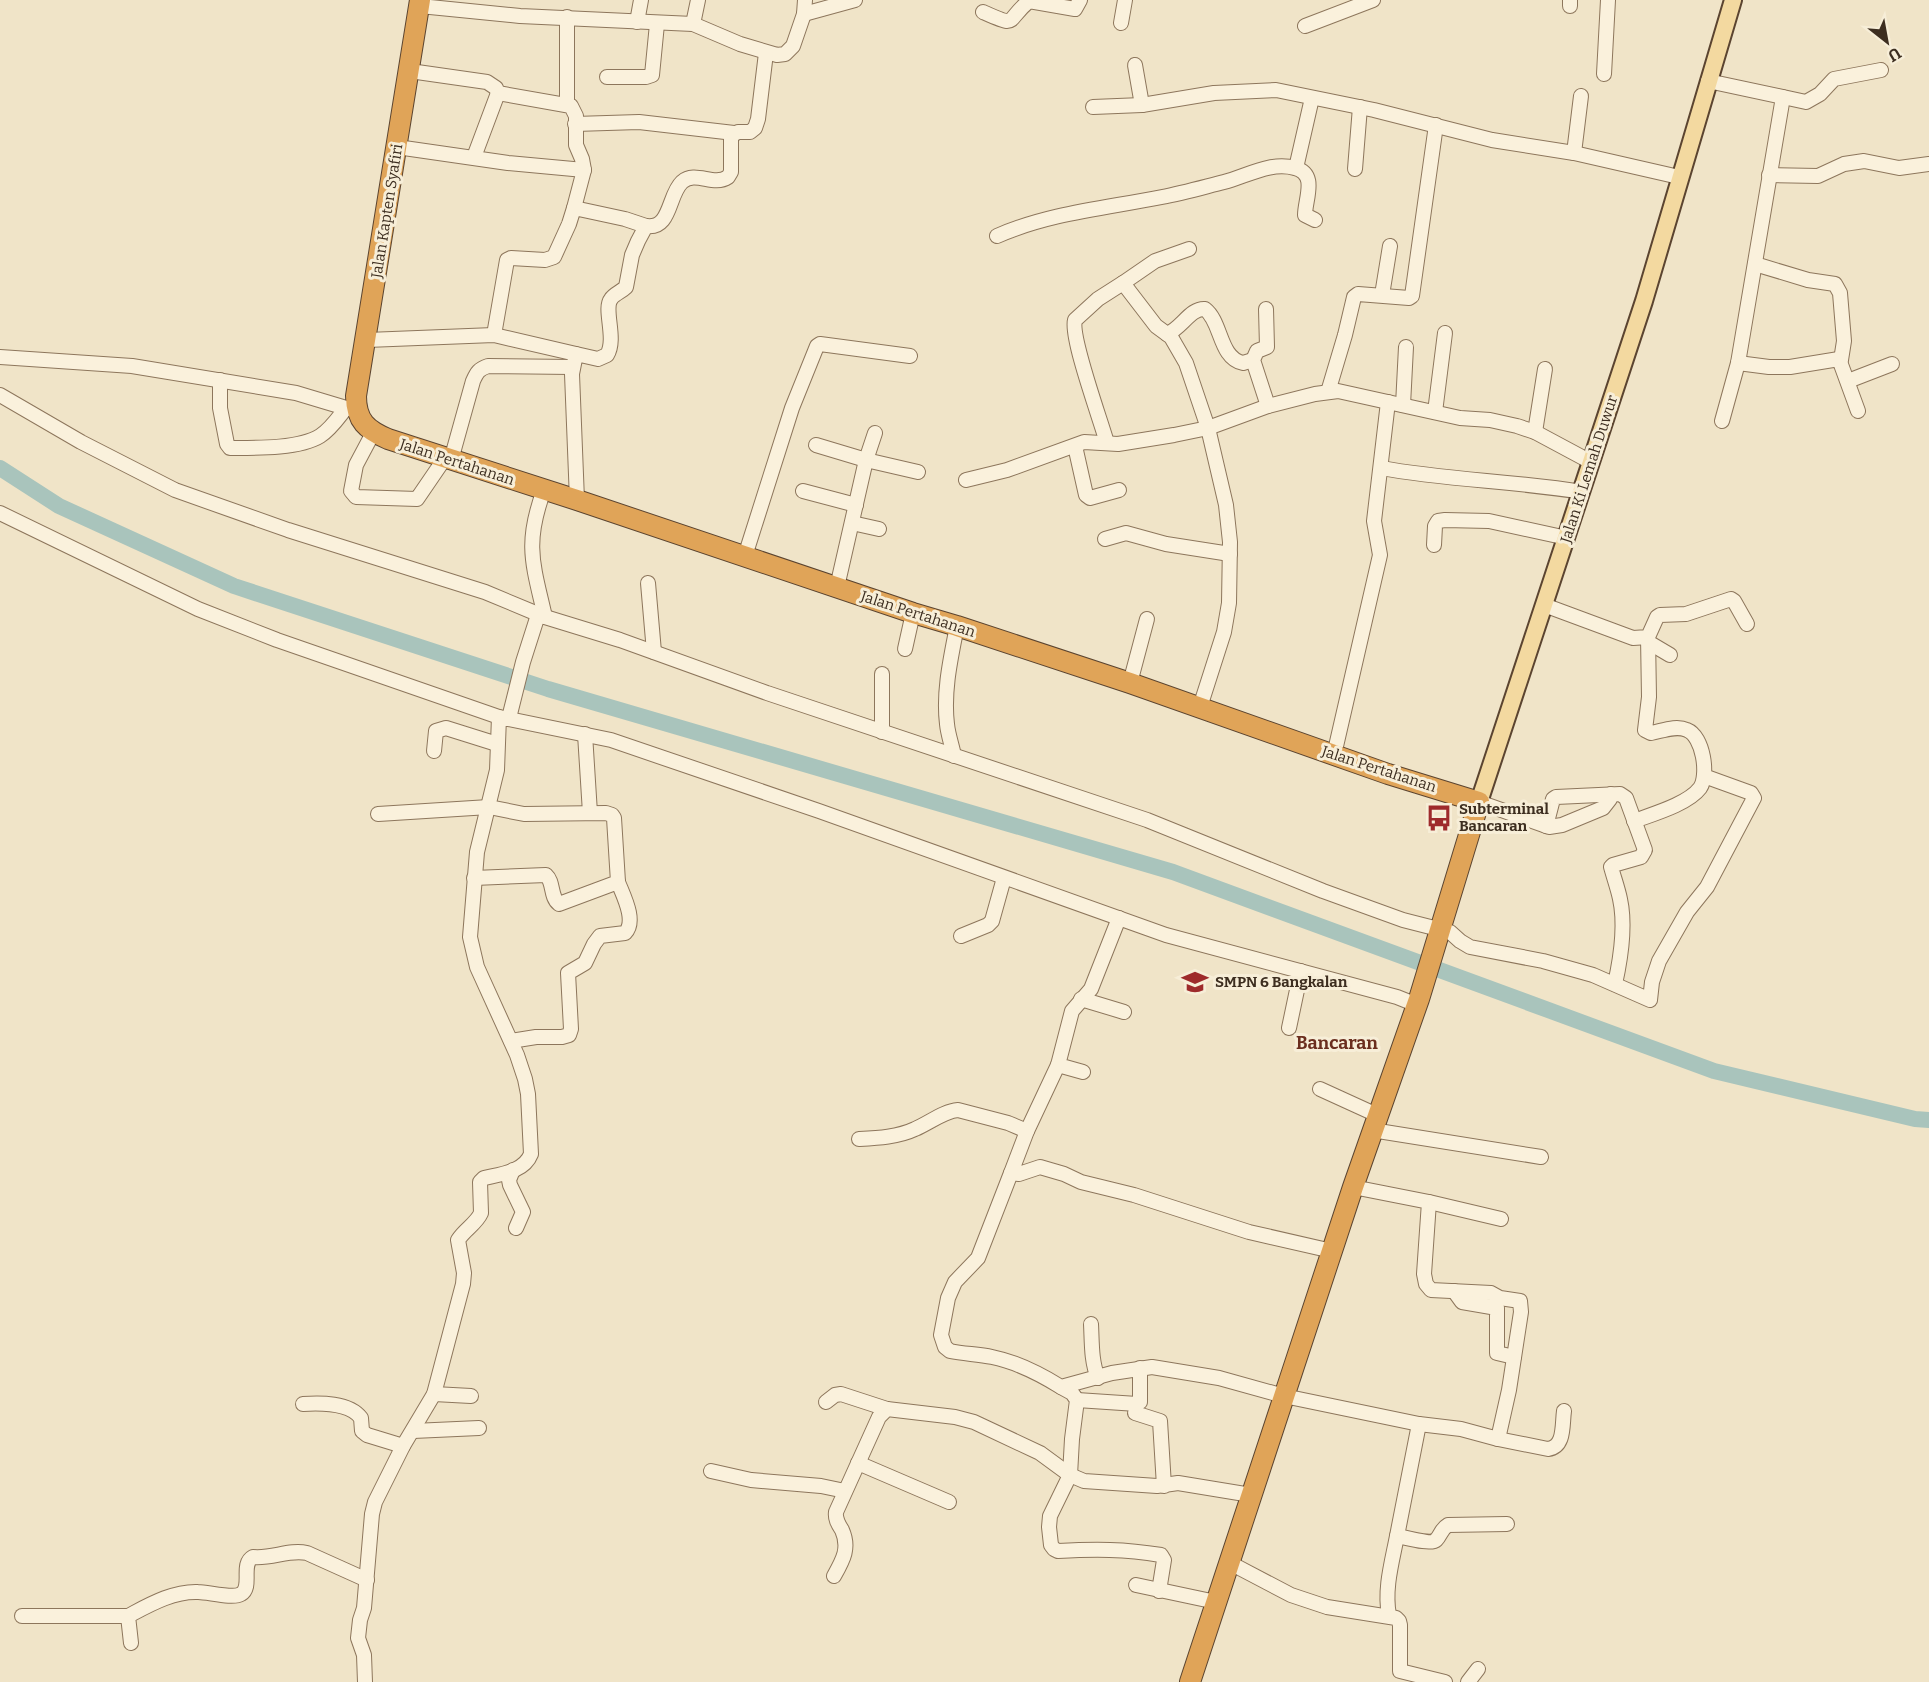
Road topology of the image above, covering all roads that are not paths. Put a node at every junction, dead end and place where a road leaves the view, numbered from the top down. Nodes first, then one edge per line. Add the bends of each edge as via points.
1 (641, 0) edge
2 (698, 0) edge
3 (855, 0) edge
4 (1080, 0) edge
5 (1125, 0) edge
6 (1373, 0) edge
7 (1608, 0) edge
8 (1732, 0) edge
9 (420, 3) edge
10 (804, 7) edge
11 (982, 12) dead end
12 (567, 17) junction
13 (637, 22) junction
14 (1121, 22) dead end
15 (657, 24) junction
16 (693, 24) junction
17 (1305, 26) dead end
18 (766, 53) junction
19 (1135, 64) dead end
20 (1881, 70) dead end
21 (410, 71) junction
22 (1604, 74) dead end
23 (607, 77) dead end
24 (1708, 81) junction
25 (498, 93) junction
26 (1581, 96) dead end
27 (1782, 97) junction
28 (1312, 98) junction
29 (567, 105) junction
30 (1142, 105) junction
31 (1093, 107) dead end
32 (1360, 107) junction
33 (575, 124) junction
34 (1436, 125) junction
35 (734, 133) junction
36 (397, 147) junction
37 (1574, 153) junction
38 (474, 158) junction
39 (1929, 165) edge
40 (1296, 168) junction
41 (1355, 169) dead end
42 (584, 170) junction
43 (1769, 175) junction
44 (1679, 177) junction
45 (574, 208) junction
46 (1315, 220) dead end
47 (646, 226) junction
48 (998, 236) dead end
49 (1390, 246) dead end
50 (1189, 249) dead end
51 (1755, 264) junction
52 (1123, 283) junction
53 (1382, 295) junction
54 (1266, 309) dead end
55 (1445, 333) dead end
56 (1167, 334) junction
57 (494, 335) junction
58 (367, 340) junction
59 (1406, 347) dead end
60 (910, 356) dead end
61 (0, 357) edge
62 (1253, 360) junction
63 (1840, 360) junction
64 (574, 361) junction
65 (1738, 363) junction
66 (1892, 364) dead end
67 (1545, 369) dead end
68 (220, 380) junction
69 (1848, 381) junction
70 (1328, 392) junction
71 (0, 395) edge
72 (1388, 402) junction
73 (1403, 405) junction
74 (1268, 406) junction
75 (1858, 411) dead end
76 (1435, 412) junction
77 (359, 418) junction
78 (1722, 421) dead end
79 (1208, 428) junction
80 (1535, 432) junction
81 (875, 433) dead end
82 (1107, 443) junction
83 (816, 445) dead end
84 (1075, 446) junction
85 (448, 459) junction
86 (866, 460) junction
87 (1591, 462) junction
88 (1381, 468) junction
89 (918, 472) dead end
90 (966, 480) dead end
91 (1119, 489) dead end
92 (544, 490) junction
93 (803, 491) dead end
94 (1582, 492) junction
95 (577, 500) junction
96 (856, 505) junction
97 (0, 513) edge
98 (852, 523) junction
99 (879, 529) dead end
100 (1567, 538) junction
101 (1105, 540) dead end
102 (1434, 545) dead end
103 (1230, 554) junction
104 (745, 556) junction
105 (648, 583) dead end
106 (837, 587) junction
107 (1544, 605) junction
108 (913, 614) junction
109 (542, 616) junction
110 (1147, 619) dead end
111 (1747, 624) dead end
112 (957, 626) junction
113 (1648, 639) junction
114 (905, 649) dead end
115 (654, 652) junction
116 (1670, 655) dead end
117 (882, 675) dead end
118 (1130, 683) junction
119 (1200, 707) junction
120 (506, 713) junction
121 (882, 732) junction
122 (585, 734) junction
123 (497, 744) junction
124 (434, 751) dead end
125 (1334, 755) junction
126 (954, 756) junction
127 (1704, 776) junction
128 (1611, 794) junction
129 (1479, 802) junction
130 (489, 807) junction
131 (590, 813) junction
132 (378, 814) dead end
133 (1634, 821) junction
134 (1546, 826) junction
135 (474, 878) junction
136 (1004, 879) junction
137 (618, 882) junction
138 (1119, 918) junction
139 (1440, 932) junction
140 (961, 936) dead end
141 (1301, 971) junction
142 (1615, 984) junction
143 (1082, 999) junction
144 (1418, 1002) junction
145 (1124, 1012) dead end
146 (1289, 1029) dead end
147 (511, 1041) junction
148 (1058, 1065) junction
149 (1083, 1072) dead end
150 (1320, 1089) dead end
151 (1375, 1122) junction
152 (1027, 1131) junction
153 (860, 1139) dead end
154 (1541, 1157) dead end
155 (513, 1170) junction
156 (1011, 1173) junction
157 (1353, 1187) junction
158 (1429, 1202) junction
159 (1501, 1219) dead end
160 (516, 1228) dead end
161 (1332, 1251) junction
162 (1454, 1291) junction
163 (1091, 1324) dead end
164 (1514, 1357) junction
165 (1140, 1368) junction
166 (1098, 1378) junction
167 (1062, 1387) junction
168 (434, 1394) junction
169 (471, 1396) dead end
170 (1284, 1396) junction
171 (1077, 1400) junction
172 (826, 1402) dead end
173 (303, 1404) dead end
174 (887, 1409) junction
175 (1564, 1411) dead end
176 (1134, 1413) dead end
177 (1419, 1424) junction
178 (479, 1428) dead end
179 (413, 1431) junction
180 (1498, 1438) junction
181 (403, 1446) junction
182 (858, 1463) junction
183 (711, 1471) dead end
184 (1070, 1474) junction
185 (1164, 1486) junction
186 (845, 1491) junction
187 (1251, 1495) junction
188 (949, 1502) dead end
189 (1507, 1524) dead end
190 (1397, 1536) junction
191 (1230, 1563) junction
192 (834, 1576) dead end
193 (367, 1580) junction
194 (1136, 1585) dead end
195 (1160, 1591) junction
196 (1216, 1602) junction
197 (1389, 1615) junction
198 (22, 1616) dead end
199 (128, 1616) junction
200 (131, 1643) dead end
201 (1478, 1669) dead end
202 (364, 1682) edge
203 (1190, 1682) edge
204 (1445, 1682) edge
205 (1468, 1682) edge

1 - 13 street
2 - 16 street
3 - 10 street
4 - 11 street via 1075,9 1029,1 1006,22
5 - 14 street
6 - 17 street
7 - 22 street
8 - 24 main road, Jalan Ki Lemah Duwur
9 - 12 street via 520,16
9 - 21 highway, Jalan Kapten Syafiri
10 - 18 street via 790,50 777,55
12 - 13 street
12 - 29 street
13 - 15 street
15 - 16 street
15 - 23 street via 652,75
16 - 18 street
18 - 35 street via 758,119 750,132
19 - 30 street
20 - 27 street via 1834,79 1806,102
21 - 25 street via 487,82
21 - 36 highway, Jalan Kapten Syafiri
24 - 27 street
24 - 44 main road, Jalan Ki Lemah Duwur
25 - 29 street
25 - 38 street
26 - 37 street
27 - 43 street
28 - 30 street via 1283,91 1214,93
28 - 32 street
28 - 40 street
29 - 33 street via 575,111
30 - 31 street
32 - 34 street
32 - 41 street
33 - 35 street via 639,122
33 - 42 street via 576,145
34 - 37 street via 1492,140
34 - 53 street via 1412,296
35 - 47 street via 728,177 717,182 694,177 682,182 662,222
36 - 38 street
36 - 58 highway, Jalan Kapten Syafiri
37 - 44 street
38 - 42 street
39 - 43 street via 1893,168 1864,161 1844,164 1818,176
40 - 46 street via 1309,180 1305,215
40 - 48 street via 1260,169 1193,190 1059,217
42 - 45 street
43 - 51 street
44 - 87 main road, Jalan Ki Lemah Duwur via 1644,301
45 - 47 street
45 - 57 street via 554,257 507,260
47 - 64 street via 632,255 626,287 609,303 610,351 602,359
49 - 53 street
50 - 52 street via 1155,261
51 - 63 street via 1837,286 1844,341
51 - 65 street
52 - 56 street via 1156,326
52 - 82 street via 1098,299 1073,325
53 - 70 street via 1354,297
54 - 62 street via 1267,347 1257,351
55 - 76 street
56 - 62 street via 1179,328 1193,312 1205,309 1234,358 1243,363
56 - 79 street via 1191,373
57 - 58 street
57 - 64 street
58 - 77 highway, Jalan Kapten Syafiri
59 - 73 street
60 - 104 street via 817,346 792,408
61 - 68 street via 132,366
62 - 74 street
63 - 65 street via 1780,367
63 - 69 street
64 - 85 street via 481,368 473,381
64 - 95 street
65 - 78 street
66 - 69 street
67 - 80 street
68 - 77 street via 296,393
68 - 77 street via 220,408 230,448 279,446 318,437
69 - 75 street
70 - 72 street
70 - 74 street
71 - 109 street via 176,490 484,592
72 - 73 street
72 - 88 street
73 - 76 street
74 - 79 street
76 - 80 street
77 - 85 highway, Jalan Pertahanan
77 - 85 street via 351,491 356,496 417,499
79 - 82 street via 1148,440
79 - 103 street via 1226,505
80 - 87 street
81 - 86 street
82 - 84 street via 1089,441
83 - 86 street
84 - 90 street
84 - 91 street via 1086,495 1095,498
85 - 92 highway, Jalan Pertahanan
86 - 89 street
86 - 96 street
87 - 94 main road, Jalan Ki Lemah Duwur
88 - 94 street
88 - 125 street via 1374,520 1380,555
92 - 95 highway, Jalan Pertahanan
92 - 109 street via 531,538
93 - 96 street
94 - 100 main road, Jalan Ki Lemah Duwur
95 - 104 highway, Jalan Pertahanan
96 - 98 street
97 - 120 street via 198,609 277,640
98 - 99 street
98 - 106 street
100 - 102 street via 1489,521 1445,520 1435,526
100 - 107 main road, Jalan Ki Lemah Duwur
101 - 103 street via 1126,533
103 - 119 street via 1224,632
104 - 106 highway, Jalan Pertahanan
105 - 115 street
106 - 108 highway, Jalan Pertahanan
107 - 113 street via 1633,638
107 - 129 main road, Jalan Ki Lemah Duwur
108 - 112 highway, Jalan Pertahanan
108 - 114 street
109 - 115 street
109 - 120 street
110 - 118 street
111 - 113 street via 1731,599 1686,614 1660,615
112 - 118 highway, Jalan Pertahanan
112 - 126 street via 946,697
113 - 116 street
113 - 127 street via 1645,730 1651,733 1680,728 1695,735 1702,752
115 - 121 street
117 - 121 street
118 - 119 highway, Jalan Pertahanan
119 - 125 highway, Jalan Pertahanan
120 - 122 street
120 - 123 street
121 - 126 street
122 - 131 street
122 - 136 street via 786,800
123 - 124 street via 440,728 436,731
123 - 130 street via 497,770
125 - 129 highway, Jalan Pertahanan
126 - 139 street via 1147,820 1323,891
127 - 133 street via 1701,786 1685,800
127 - 142 street via 1751,793 1754,798 1707,887 1687,912 1659,961 1650,1000
128 - 133 street via 1624,795
128 - 134 street via 1603,808 1562,825
128 - 134 street via 1556,797
129 - 134 street
129 - 139 highway, Jalan Ki Lemah Duwur
130 - 131 street via 524,814
130 - 132 street
130 - 135 street
131 - 137 street via 606,813 614,818
133 - 142 street via 1644,854 1611,867 1622,914
135 - 137 street via 546,875 559,904
135 - 147 street via 470,938 477,967
136 - 138 street
136 - 140 street via 992,921
137 - 147 street via 630,925 625,933 600,936 585,963 568,973 569,1035
138 - 141 street via 1166,935
138 - 143 street via 1091,989
139 - 142 street via 1450,932 1470,947 1543,962
139 - 144 highway, Jalan Ki Lemah Duwur
141 - 144 street
141 - 146 street
143 - 145 street
143 - 148 street via 1072,1011
144 - 151 highway, Jalan Ki Lemah Duwur
147 - 155 street via 528,1094 531,1145 528,1161
148 - 149 street
148 - 152 street
150 - 151 street
151 - 154 street
151 - 157 highway, Jalan Ki Lemah Duwur
152 - 153 street via 958,1110 912,1131
152 - 156 street
155 - 160 street via 510,1185 523,1212
155 - 168 street via 480,1182 481,1213 458,1240 463,1284
156 - 161 street via 1040,1167 1249,1232
156 - 167 street via 978,1258 955,1282 940,1335 950,1351 1012,1363
157 - 158 street
157 - 161 highway, Jalan Ki Lemah Duwur
158 - 159 street
158 - 162 street via 1425,1280 1431,1290
161 - 170 highway, Jalan Ki Lemah Duwur
162 - 164 street via 1462,1302 1497,1308 1497,1353
162 - 164 street via 1491,1293 1520,1301
163 - 166 street
164 - 180 street
165 - 166 street
165 - 170 street via 1219,1378
165 - 171 street via 1137,1404
166 - 167 street
167 - 171 street
168 - 169 street
168 - 179 street
170 - 177 street
170 - 187 highway, Jalan Ki Lemah Duwur
171 - 184 street
172 - 174 street via 841,1394
173 - 181 street via 321,1403 351,1410 361,1418 362,1431 367,1435
174 - 182 street via 879,1417
174 - 184 street via 974,1422 1040,1453
175 - 180 street via 1560,1442 1553,1448
176 - 185 street via 1160,1421
177 - 180 street
177 - 190 street
178 - 179 street
179 - 181 street
181 - 193 street via 373,1508
182 - 186 street
182 - 188 street
183 - 186 street
184 - 185 street via 1095,1483
184 - 195 street via 1050,1516 1054,1549 1127,1549 1161,1555 1164,1560
185 - 187 street via 1178,1483
186 - 192 street via 835,1515 846,1549
187 - 191 highway, Jalan Ki Lemah Duwur
189 - 190 street via 1448,1525 1431,1542
190 - 197 street via 1388,1580
191 - 196 highway, Jalan Ki Lemah Duwur
191 - 197 street via 1291,1595 1326,1607
193 - 199 street via 298,1551 253,1557 248,1562 243,1594 182,1593
193 - 202 street via 358,1638 364,1655
194 - 195 street
195 - 196 street
196 - 203 highway, Jalan Ki Lemah Duwur
197 - 204 street via 1399,1621 1400,1671
198 - 199 street
199 - 200 street
201 - 205 street

